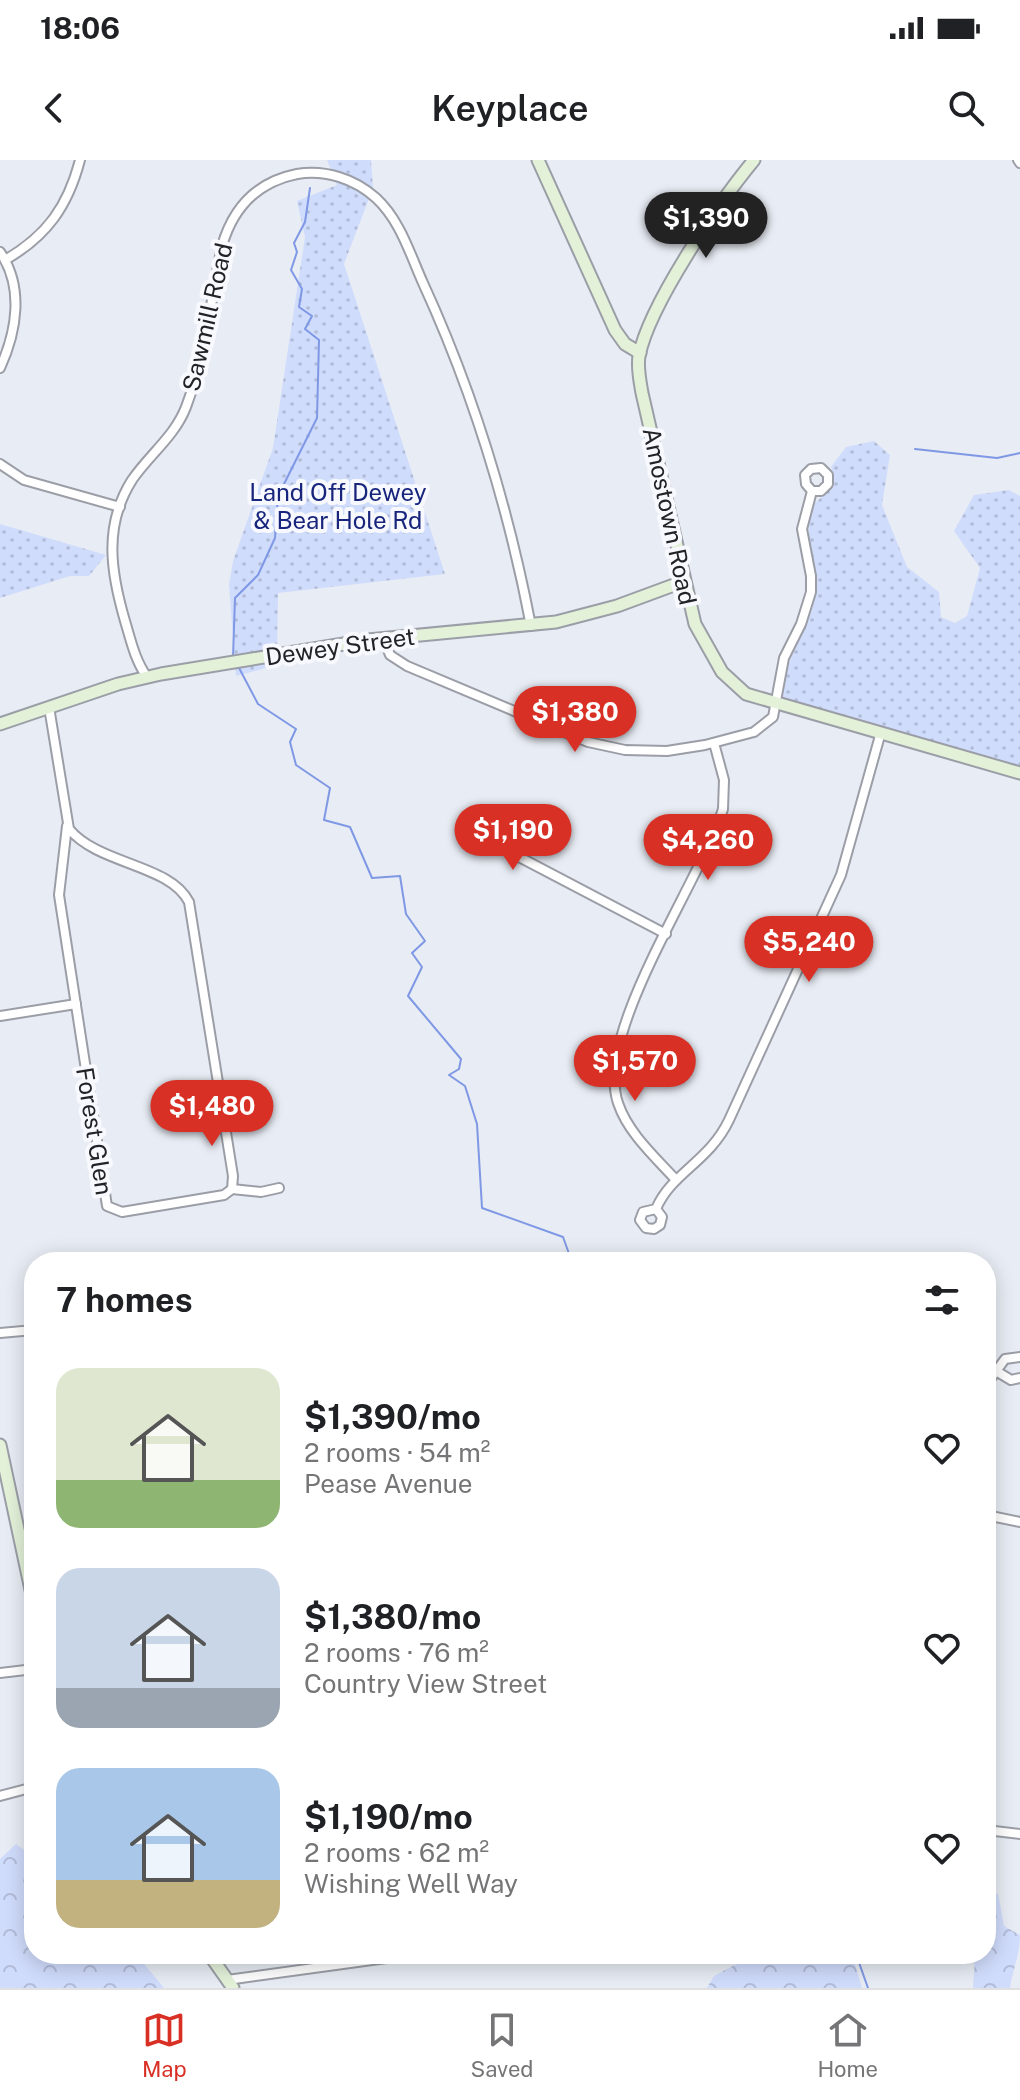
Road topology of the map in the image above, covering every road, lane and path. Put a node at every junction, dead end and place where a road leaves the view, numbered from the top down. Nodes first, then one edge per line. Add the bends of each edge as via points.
1 (80, 160) edge
2 (538, 160) edge
3 (754, 160) edge
4 (3, 256) edge
5 (640, 353) junction
6 (0, 368) edge
7 (0, 464) edge
8 (812, 491) dead end
9 (120, 507) junction
10 (682, 582) junction
11 (531, 626) junction
12 (383, 638) junction
13 (147, 677) junction
14 (775, 704) junction
15 (49, 707) junction
16 (0, 724) edge
17 (881, 732) junction
18 (714, 743) junction
19 (1020, 773) edge
20 (67, 826) junction
21 (494, 844) dead end
22 (666, 934) junction
23 (76, 1004) junction
24 (0, 1016) edge
25 (676, 1180) junction
26 (279, 1188) dead end
27 (232, 1189) junction
28 (656, 1209) dead end
29 (24, 1331) edge
30 (0, 1333) edge
31 (1020, 1357) edge
32 (996, 1371) joint
33 (1020, 1378) edge
34 (0, 1445) edge
35 (996, 1517) edge
36 (1020, 1522) edge
37 (24, 1556) edge
38 (24, 1670) edge
39 (0, 1673) edge
40 (24, 1790) edge
41 (0, 1796) edge
42 (996, 1831) edge
43 (1020, 1834) edge
44 (216, 1964) edge
45 (354, 1964) edge
46 (230, 1984) edge

1 - 4 street via 55,219 36,239
2 - 5 main road via 615,330
3 - 5 main road via 700,234
4 - 6 street via 16,308
5 - 10 main road, Amostown Road via 642,393 675,527
7 - 9 street via 24,480
8 - 14 street via 802,529 811,592 784,658
9 - 11 street, Sawmill Road via 132,481 185,411 222,246 239,210 253,194 280,179 309,173 339,177 370,193 394,220 440,320 489,447
9 - 13 street, Sawmill Road via 112,543 113,578 137,661
10 - 11 main road, Dewey Street via 603,611
10 - 14 main road, Amostown Road via 695,624 722,672 746,694
11 - 12 main road, Dewey Street
12 - 13 main road, Dewey Street
12 - 18 street via 390,655 407,666 595,745 651,752
13 - 15 main road, Dewey Street
14 - 17 main road, Amostown Road
14 - 18 street via 764,727
15 - 16 main road, Dewey Street
15 - 20 street, Forest Glen
17 - 19 main road, Amostown Road
17 - 25 street via 841,875 795,976 724,1130 706,1156
18 - 22 street via 724,780 723,809
20 - 23 street, Forest Glen via 59,895
20 - 27 street via 92,849 164,879 189,902
21 - 22 street
22 - 25 street via 623,1029 613,1077 627,1122
23 - 24 street
23 - 27 street, Forest Glen via 109,1209 122,1212 204,1199
25 - 28 street
26 - 27 street
29 - 30 street
31 - 32 street via 1010,1356
32 - 33 street via 1011,1380
34 - 37 main road
35 - 36 street
38 - 39 street
40 - 41 street
42 - 43 street
44 - 46 main road
45 - 46 street

